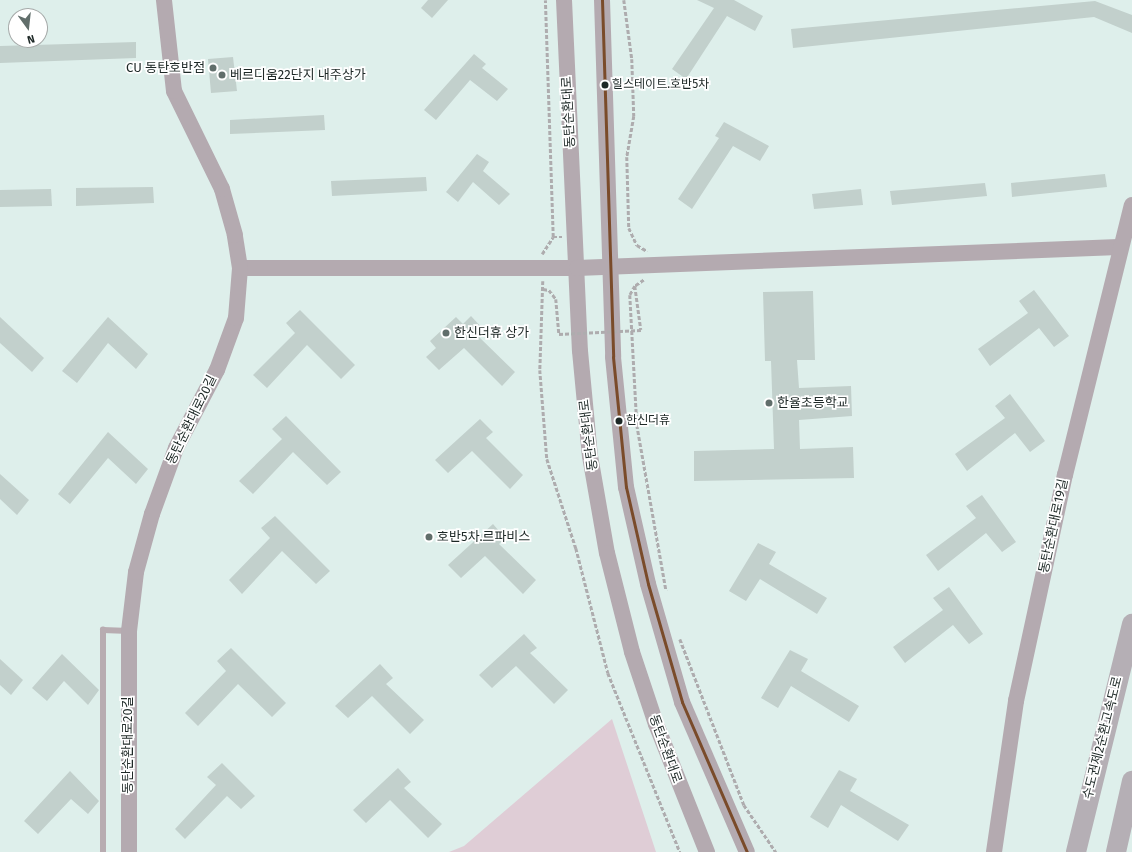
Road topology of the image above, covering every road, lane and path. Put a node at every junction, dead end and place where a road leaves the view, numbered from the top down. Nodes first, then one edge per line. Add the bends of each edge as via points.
1 (164, 0) edge
2 (545, 0) edge
3 (564, 0) edge
4 (602, 0) edge
5 (624, 0) edge
6 (1132, 205) edge
7 (609, 235) junction
8 (631, 235) junction
9 (575, 236) junction
10 (553, 237) junction
11 (1119, 247) junction
12 (647, 250) dead end
13 (542, 253) dead end
14 (610, 267) junction
15 (240, 268) junction
16 (577, 268) junction
17 (647, 280) dead end
18 (635, 286) junction
19 (668, 597) dead end
20 (1132, 624) edge
21 (129, 631) junction
22 (678, 632) dead end
23 (1132, 781) edge
24 (103, 852) edge
25 (129, 852) edge
26 (680, 852) edge
27 (707, 852) edge
28 (747, 852) edge
29 (776, 852) edge
30 (994, 852) edge
31 (1076, 852) edge
32 (1116, 852) edge

1 - 15 street, 동탄순환대로20길 via 174,91 222,189 235,235
2 - 10 path
3 - 9 street, 동탄순환대로
4 - 7 street
5 - 8 path via 634,109 627,157
6 - 11 street, 동탄순환대로19길
7 - 8 path
7 - 14 street
8 - 12 path via 637,245
9 - 10 path
9 - 16 street, 동탄순환대로
10 - 13 path
11 - 14 street
11 - 30 street, 동탄순환대로19길 via 1016,701
14 - 16 street
14 - 28 street via 616,405 635,532 682,702
15 - 16 street
15 - 21 street, 동탄순환대로20길 via 236,318 217,370 176,448 152,514 136,572
16 - 27 street, 동탄순환대로 via 590,456 607,553 632,652 656,724
17 - 18 path
18 - 19 path via 630,295 638,425
18 - 26 path, bridge via 641,330 559,334 556,299 549,290 543,290 540,370 547,459 576,548 608,672
20 - 31 highway, 수도권제2순환고속도로
21 - 24 lane via 103,630
21 - 25 street, 동탄순환대로20길
22 - 29 path via 744,805
23 - 32 highway

